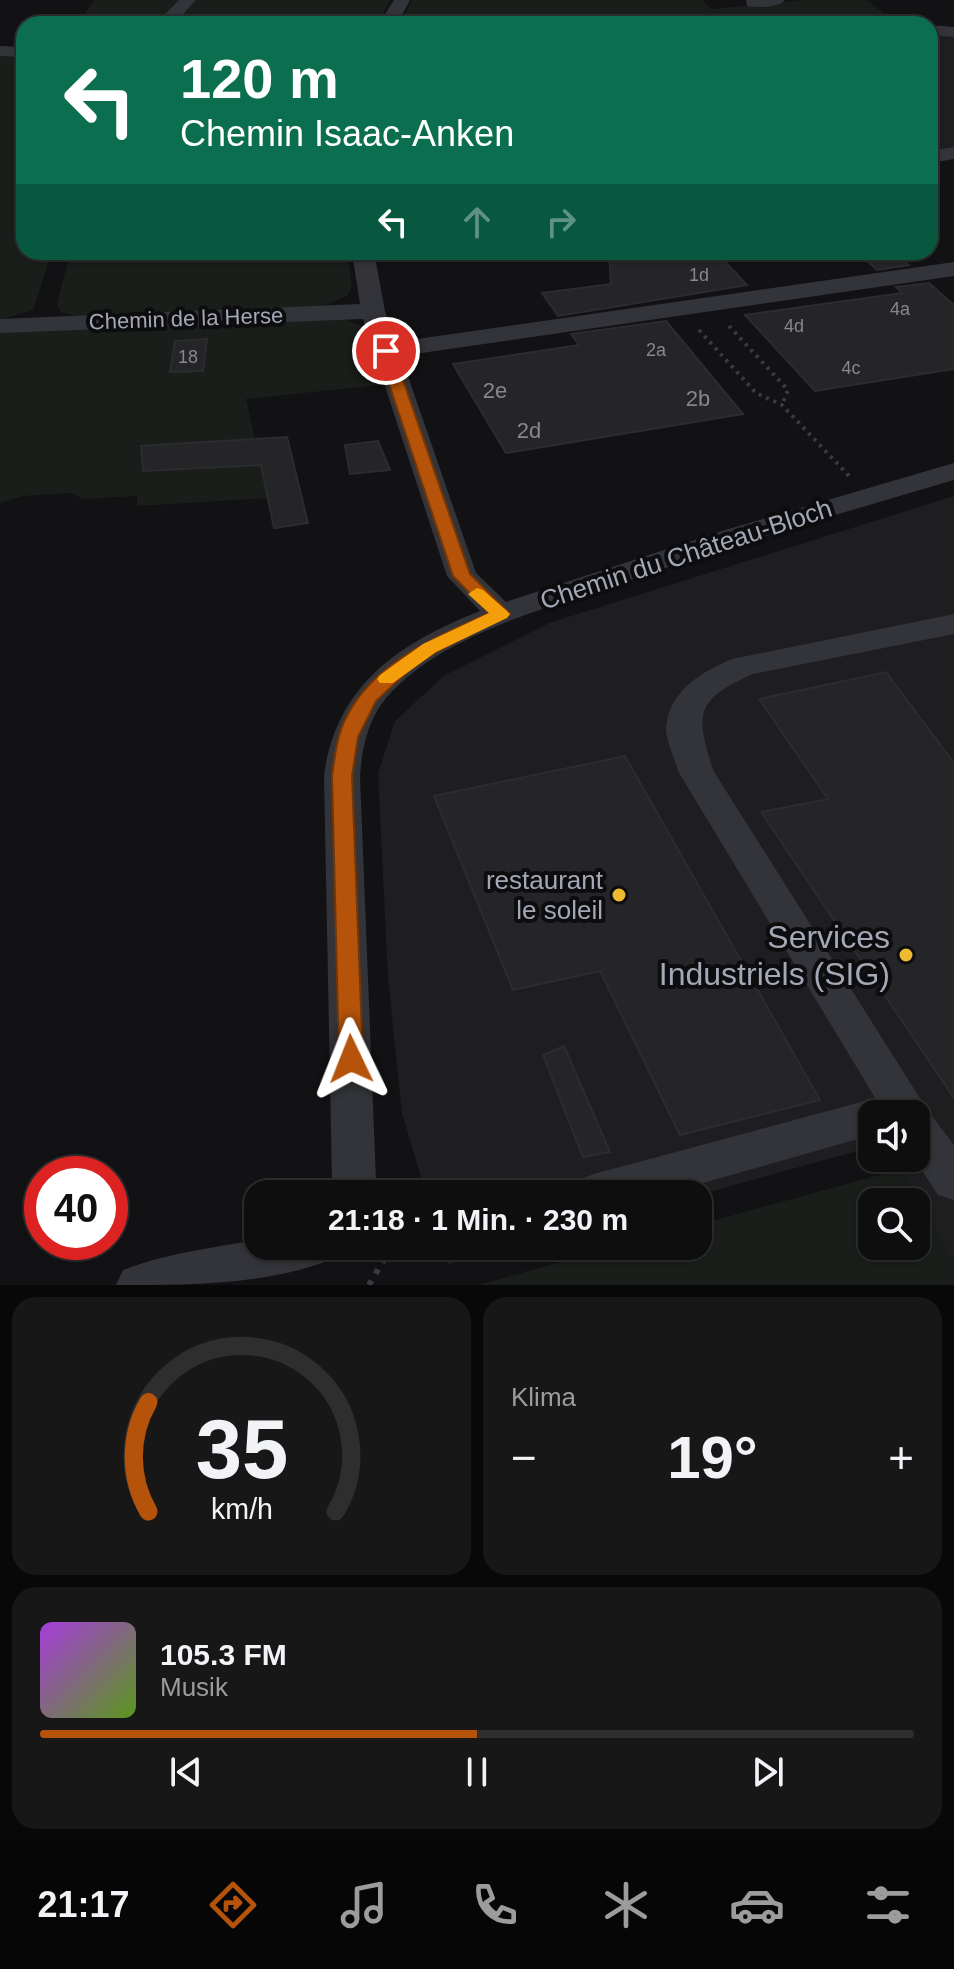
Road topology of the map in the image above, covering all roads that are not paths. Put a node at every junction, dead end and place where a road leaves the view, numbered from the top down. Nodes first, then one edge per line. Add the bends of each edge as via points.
1 (188, 0) edge
2 (777, 0) edge
3 (753, 2) edge
4 (172, 16) edge
5 (364, 260) edge
6 (954, 269) edge
7 (373, 311) junction
8 (0, 326) edge
9 (386, 351) junction
10 (954, 471) edge
11 (501, 614) junction
12 (954, 624) edge
13 (888, 1100) edge
14 (858, 1126) edge
15 (930, 1154) edge
16 (354, 1180) edge
17 (648, 1180) edge
18 (954, 1181) edge
19 (268, 1260) edge
20 (140, 1285) edge

1 - 4 street
2 - 3 street
5 - 7 street
6 - 9 street
7 - 8 street, Chemin de la Herse
7 - 9 street
9 - 11 street via 462,576
10 - 11 street, Chemin du Château-Bloch
11 - 16 street, Chemin du Château-Bloch via 430,648 384,681 356,716 344,753
12 - 13 street via 744,666 710,681 690,704 683,730 696,771
14 - 17 street
15 - 18 street
19 - 20 street

